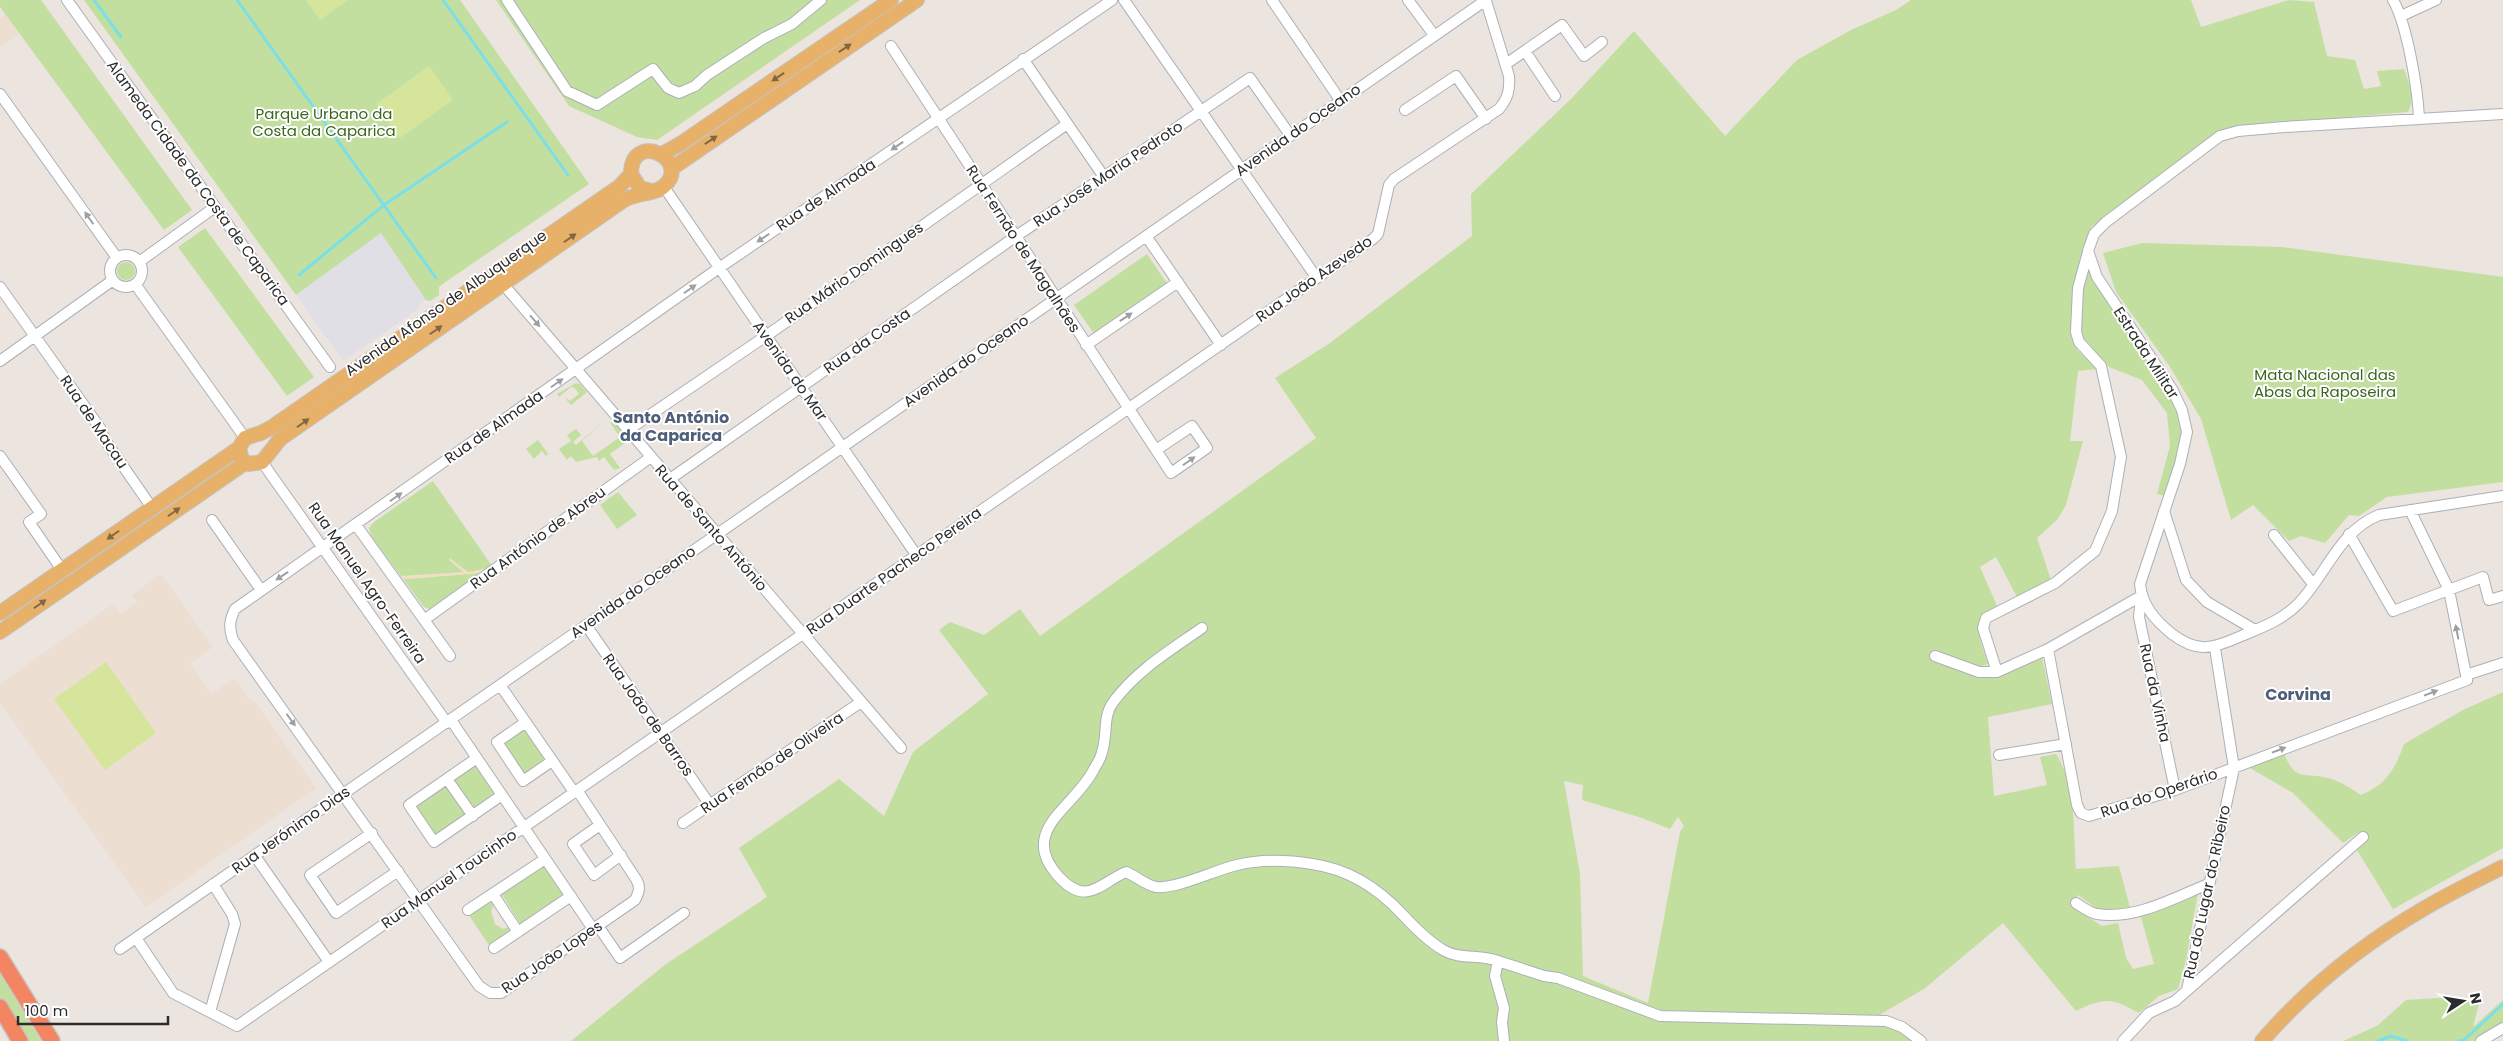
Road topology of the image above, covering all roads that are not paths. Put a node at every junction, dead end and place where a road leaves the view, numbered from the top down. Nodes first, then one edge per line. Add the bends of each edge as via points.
1 (67, 0) edge
2 (507, 0) edge
3 (820, 0) edge
4 (891, 0) edge
5 (917, 0) edge
6 (1112, 0) edge
7 (1124, 0) edge
8 (1272, 0) edge
9 (1408, 0) edge
10 (1486, 0) edge
11 (2393, 0) edge
12 (2436, 0) edge
13 (2401, 16) junction
14 (1434, 35) junction
15 (1602, 42) dead end
16 (891, 46) dead end
17 (1525, 51) junction
18 (1023, 59) junction
19 (1506, 64) junction
20 (0, 94) edge
21 (1555, 96) dead end
22 (1340, 100) junction
23 (1405, 110) dead end
24 (1201, 111) junction
25 (2503, 114) edge
26 (937, 119) junction
27 (1486, 119) junction
28 (2419, 119) junction
29 (1067, 124) junction
30 (1290, 135) junction
31 (662, 154) junction
32 (671, 169) junction
33 (1242, 170) junction
34 (631, 174) junction
35 (1104, 177) junction
36 (980, 184) junction
37 (658, 189) junction
38 (215, 206) junction
39 (1146, 236) junction
40 (1015, 237) junction
41 (2088, 251) junction
42 (117, 258) junction
43 (138, 262) junction
44 (719, 268) junction
45 (1316, 277) junction
46 (113, 280) junction
47 (1178, 282) junction
48 (135, 284) junction
49 (503, 284) junction
50 (0, 287) edge
51 (1056, 299) junction
52 (35, 336) junction
53 (766, 336) junction
54 (1086, 345) junction
55 (1221, 345) junction
56 (0, 361) edge
57 (330, 367) dead end
58 (576, 369) junction
59 (801, 387) junction
60 (1129, 410) junction
61 (628, 430) junction
62 (246, 440) junction
63 (842, 446) junction
64 (1156, 450) junction
65 (0, 456) edge
66 (651, 457) junction
67 (264, 459) junction
68 (245, 463) junction
69 (670, 479) junction
70 (2503, 496) edge
71 (152, 508) junction
72 (2410, 510) junction
73 (2164, 511) junction
74 (212, 520) dead end
75 (356, 525) junction
76 (717, 534) junction
77 (2349, 534) junction
78 (2274, 535) dead end
79 (322, 548) junction
80 (917, 556) junction
81 (62, 570) junction
82 (2313, 584) junction
83 (262, 590) junction
84 (2449, 590) junction
85 (2141, 596) junction
86 (2503, 596) edge
87 (0, 613) edge
88 (424, 620) junction
89 (586, 625) junction
90 (1202, 628) dead end
91 (2255, 630) junction
92 (0, 632) edge
93 (803, 634) junction
94 (2215, 648) junction
95 (2048, 649) junction
96 (450, 656) dead end
97 (1935, 656) dead end
98 (2503, 663) edge
99 (1997, 672) junction
100 (2466, 677) junction
101 (500, 685) junction
102 (862, 702) junction
103 (449, 721) junction
104 (526, 722) junction
105 (660, 732) junction
106 (2066, 744) junction
107 (901, 748) dead end
108 (1999, 755) dead end
109 (477, 758) junction
110 (552, 761) junction
111 (2234, 768) junction
112 (447, 778) junction
113 (2175, 790) junction
114 (576, 791) junction
115 (344, 794) junction
116 (502, 796) junction
117 (710, 805) junction
118 (473, 816) junction
119 (682, 823) dead end
120 (600, 825) junction
121 (524, 827) junction
122 (372, 833) junction
123 (2364, 837) dead end
124 (255, 856) junction
125 (621, 856) junction
126 (545, 858) junction
127 (2503, 867) edge
128 (398, 871) junction
129 (214, 884) junction
130 (2208, 884) junction
131 (493, 894) junction
132 (571, 896) junction
133 (418, 900) junction
134 (2076, 903) dead end
135 (468, 910) dead end
136 (684, 913) dead end
137 (596, 928) junction
138 (518, 932) junction
139 (136, 938) junction
140 (494, 948) dead end
141 (120, 949) dead end
142 (0, 957) edge
143 (1498, 961) junction
144 (329, 962) junction
145 (2187, 990) junction
146 (0, 1007) edge
147 (210, 1012) junction
148 (2503, 1028) edge
149 (20, 1041) edge
150 (52, 1041) edge
151 (1504, 1041) edge
152 (1921, 1041) edge
153 (2123, 1041) edge
154 (2262, 1041) edge
155 (2481, 1041) edge

1 - 38 street, Alameda Cidade da Costa de Caparica
2 - 3 street via 567,91 597,105 653,69 668,88 679,92 695,86 764,38 792,24
4 -> 31 main road, Avenida Afonso de Albuquerque
32 -> 5 main road
6 - 18 street, Rua de Almada
7 - 24 street
8 - 22 street
9 - 14 street
10 - 14 street, Avenida do Oceano
10 - 19 street, Rua João Azevedo
11 - 13 street
12 - 13 street
13 - 28 street via 2418,97
14 - 22 street, Avenida do Oceano
15 - 17 street via 1584,56 1562,24
16 - 26 street, Rua Fernão de Magalhães
17 - 19 street
17 - 21 street
18 - 26 street, Rua de Almada
18 - 29 street
19 - 27 street, Rua João Azevedo via 1510,88 1507,98
42 -> 20 street
22 - 30 street, Avenida do Oceano
23 - 27 street via 1456,76
24 - 30 street, Rua José Maria Pedroto via 1250,78
24 - 33 street
24 - 35 street, Rua José Maria Pedroto
25 - 28 street
26 - 36 street, Rua Fernão de Magalhães
26 -> 44 street, Rua de Almada
27 - 45 street, Rua João Azevedo via 1394,179 1389,185 1378,234
28 - 41 street via 2256,129 2220,136 2106,222 2094,234
29 - 35 street
29 - 36 street, Rua Mário Domingues
30 - 33 street, Avenida do Oceano
31 - 32 main road
31 - 34 main road, Avenida Afonso de Albuquerque via 643,153 634,162
32 - 37 main road via 671,176
33 - 39 street, Avenida do Oceano
33 - 45 street
34 - 37 main road via 640,188
34 - 62 main road, Avenida Afonso de Albuquerque via 624,184 340,380
35 - 40 street, Rua José Maria Pedroto
36 - 40 street, Rua Fernão de Magalhães
36 - 53 street, Rua Mário Domingues
37 - 44 street, Avenida do Mar
49 -> 37 main road, Avenida Afonso de Albuquerque via 628,198
38 - 43 street
38 - 57 street, Alameda Cidade da Costa de Caparica
39 - 47 street
39 - 51 street, Avenida do Oceano
40 - 51 street, Rua Fernão de Magalhães
40 - 59 street, Rua da Costa
41 - 73 street, Estrada Militar via 2097,277 2172,389 2182,410 2187,432
41 - 99 street via 2078,288 2076,332 2078,342 2101,366 2121,457 2112,511 2095,551 2055,583 1986,618 1983,628
42 - 43 street via 128,255
42 - 46 street via 111,267
43 - 48 street via 141,275
44 - 53 street, Avenida do Mar
58 -> 44 street, Rua de Almada
45 - 55 street, Rua João Azevedo
46 - 48 street via 124,287
46 - 52 street
54 -> 47 street
47 - 55 street
48 - 62 street
49 -> 58 street, Rua de Santo António
67 -> 49 main road, Avenida Afonso de Albuquerque via 280,439
50 - 52 street, Rua de Macau
51 - 54 street, Rua Fernão de Magalhães
51 - 63 street, Avenida do Oceano
52 - 56 street
52 - 71 street, Rua de Macau
53 - 59 street, Avenida do Mar
53 - 61 street, Rua Mário Domingues
54 - 60 street, Rua Fernão de Magalhães
55 - 60 street, Rua João Azevedo
58 - 61 street, Rua de Santo António
75 -> 58 street, Rua de Almada
59 - 63 street, Avenida do Mar
59 - 69 street, Rua da Costa
60 - 64 street, Rua Fernão de Magalhães
60 - 80 street, Rua Duarte Pacheco Pereira
61 - 66 street, Rua de Santo António
62 - 67 main road, Rua Manuel Agro-Ferreira via 266,442
62 - 68 main road via 240,456
62 - 71 main road, Avenida Afonso de Albuquerque
63 - 76 street, Avenida do Oceano
63 - 80 street, Avenida do Mar
64 -> 64 street, Rua Fernão de Magalhães via 1171,473 1207,448 1192,426
65 - 81 street via 41,514 29,522
66 - 69 street, Rua de Santo António
66 - 88 street, Rua António de Abreu
67 - 68 main road via 254,465
67 - 79 street, Rua Manuel Agro-Ferreira
92 -> 68 main road
69 - 76 street, Rua de Santo António
70 - 72 street
71 -> 81 main road, Avenida Afonso de Albuquerque
72 - 77 street via 2379,515
72 - 84 street
73 - 85 street, Estrada Militar via 2143,572
73 - 91 street via 2186,580 2207,602
74 - 83 street
75 - 79 street, Rua de Almada
75 - 88 street
76 - 89 street, Avenida do Oceano
76 - 93 street, Rua de Santo António
77 - 82 street
77 - 84 street via 2393,611
78 - 82 street
79 -> 83 street, Rua de Almada
79 - 103 street, Rua Manuel Agro-Ferreira
80 - 93 street, Rua Duarte Pacheco Pereira
81 - 87 main road, Avenida Afonso de Albuquerque
82 - 91 street via 2298,604 2278,621
83 -> 115 street, Rua de Almada via 235,609 229,629
84 - 86 street via 2483,577 2489,600
100 -> 84 street
85 - 94 street via 2159,624 2178,638 2197,647
85 - 95 street
85 - 113 street, Rua da Vinha via 2139,616
88 - 96 street
89 - 101 street, Avenida do Oceano
89 - 105 street, Rua João de Barros
90 - 143 street via 1130,681 1112,703 1106,721 1103,751 1093,772 1048,826 1045,856 1055,872 1070,888 1086,891 1099,890 1126,872 1159,887 1261,860 1315,864 1365,882 1442,950 1456,957 1474,956
91 - 94 street
93 - 102 street, Rua de Santo António
93 - 105 street, Rua Duarte Pacheco Pereira
94 - 111 street, Rua do Lugar do Ribeiro
95 - 99 street
95 - 106 street, Rua do Operário
97 - 99 street via 1979,672
98 - 100 street, Rua do Operário
111 -> 100 street, Rua do Operário
101 - 103 street, Avenida do Oceano
101 - 104 street, Rua João Lopes
102 - 107 street, Rua de Santo António
102 - 117 street, Rua Fernão de Oliveira
103 - 109 street, Rua Manuel Agro-Ferreira
103 - 115 street, Rua Jerónimo Dias
104 - 110 street, Rua João Lopes
104 - 110 street via 497,742 502,750 523,781
105 - 114 street, Rua Manuel Toucinho
105 - 117 street, Rua João de Barros
106 - 108 street
106 - 113 street, Rua do Operário via 2081,813 2089,816 2099,814
109 - 112 street
109 - 116 street, Rua Manuel Agro-Ferreira
110 - 114 street, Rua João Lopes
111 - 113 street, Rua do Operário
111 - 130 street, Rua do Lugar do Ribeiro
112 - 118 street
112 - 118 street via 409,804 434,842
114 - 120 street, Rua João Lopes
114 - 121 street, Rua Manuel Toucinho
115 - 122 street, Rua João Lopes
115 - 124 street, Rua Jerónimo Dias
116 - 118 street
116 - 121 street, Rua Manuel Agro-Ferreira
117 - 119 street, Rua Fernão de Oliveira
120 - 125 street, Rua João Lopes
120 - 125 street via 573,844 594,874
121 - 126 street, Rua Manuel Agro-Ferreira
121 - 133 street, Rua Manuel Toucinho
122 - 128 street, Rua João Lopes
122 - 128 street via 310,875 336,913
123 - 145 street
124 - 129 street, Rua Jerónimo Dias
124 - 144 street
125 - 137 street, Rua João Lopes via 640,885 639,892 635,900
126 - 131 street
126 - 132 street, Rua Manuel Agro-Ferreira
127 - 154 main road via 2425,908 2349,959
128 - 133 street, Rua João Lopes
129 - 139 street, Rua Jerónimo Dias
129 - 147 street via 235,924
130 - 134 street via 2126,914 2095,914
130 - 145 street, Rua do Lugar do Ribeiro
131 - 135 street
131 - 138 street
132 - 137 street, Rua Manuel Agro-Ferreira
132 - 138 street
133 - 137 street, Rua João Lopes via 479,986 493,994 504,991
133 - 144 street, Rua Manuel Toucinho
136 - 137 street, Rua Manuel Agro-Ferreira via 620,958
138 - 140 street
139 - 141 street, Rua Jerónimo Dias
139 - 147 street via 173,992
142 - 150 highway
143 - 151 street via 1496,976 1504,1008
143 - 152 street via 1558,978 1660,1016 1886,1021 1902,1027
144 - 147 street, Rua Manuel Toucinho via 237,1026
145 - 153 street via 2175,1001 2149,1013
146 - 149 highway
148 - 155 street

